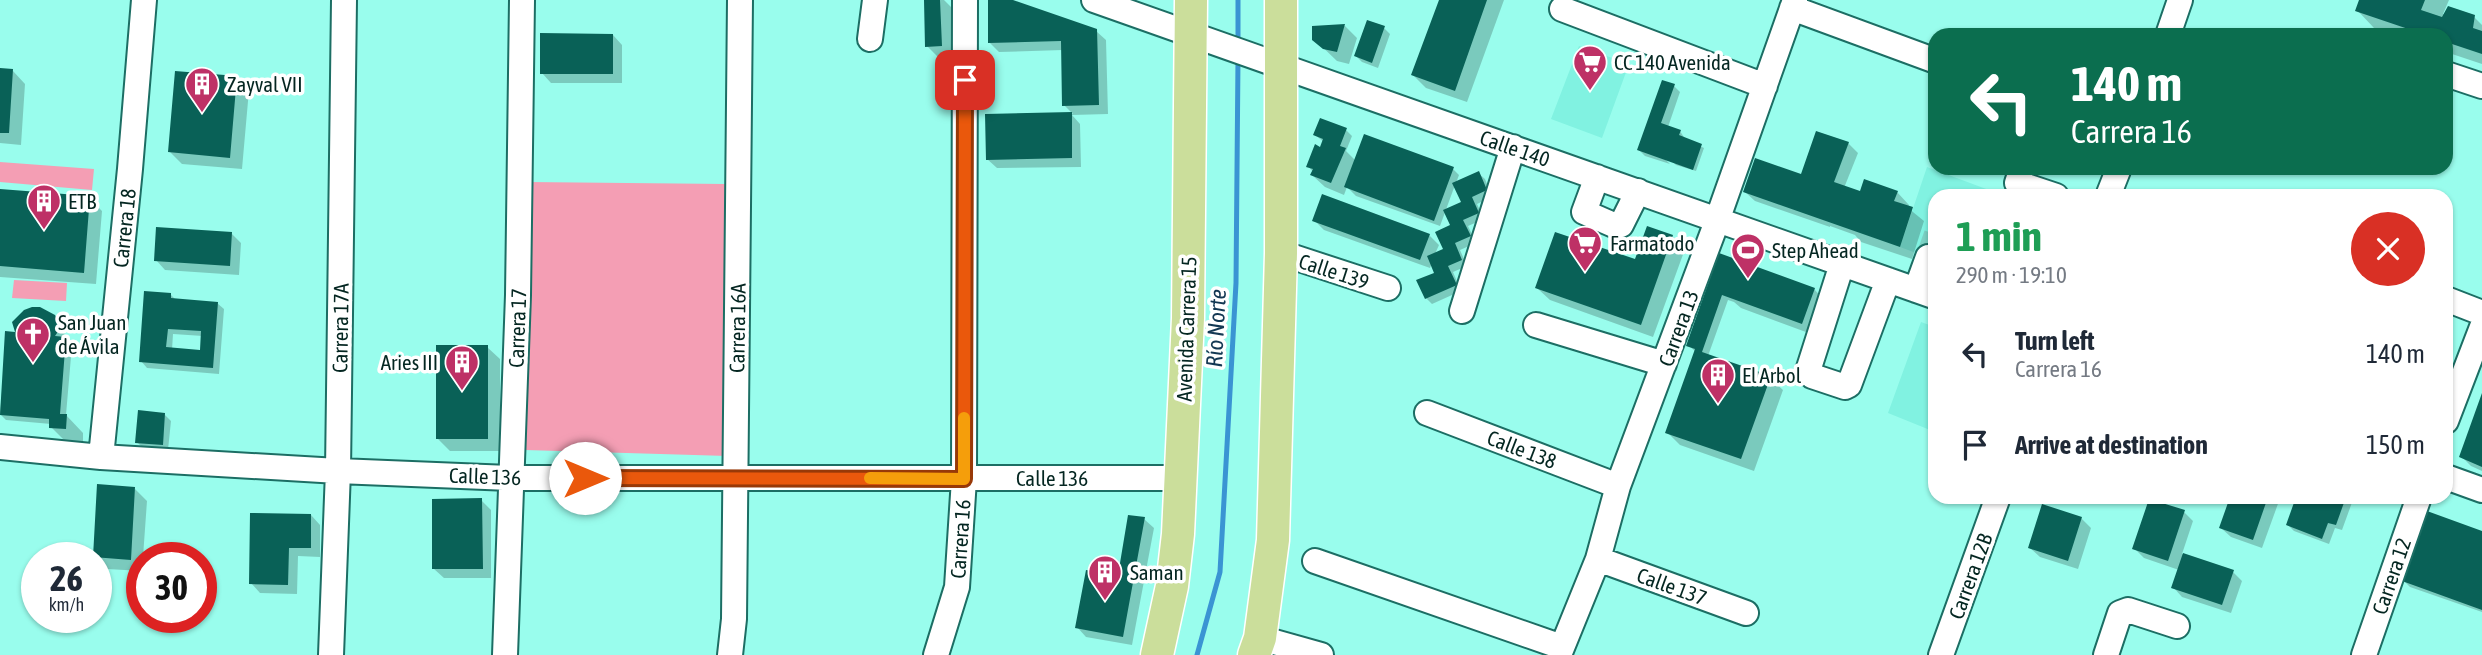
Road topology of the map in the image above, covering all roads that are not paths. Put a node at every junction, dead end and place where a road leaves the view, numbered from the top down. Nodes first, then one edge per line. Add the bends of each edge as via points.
1 (144, 0) edge
2 (344, 0) edge
3 (522, 0) edge
4 (740, 0) edge
5 (875, 0) edge
6 (965, 0) edge
7 (1094, 0) edge
8 (1192, 0) edge
9 (1281, 0) edge
10 (2180, 0) edge
11 (1793, 4) edge
12 (1562, 9) dead end
13 (2170, 28) edge
14 (1198, 37) junction
15 (870, 39) dead end
16 (1928, 58) edge
17 (1276, 63) junction
18 (2453, 76) edge
19 (1765, 86) junction
20 (2482, 86) edge
21 (1513, 147) junction
22 (2020, 175) edge
23 (1597, 177) junction
24 (2035, 189) edge
25 (1638, 191) junction
26 (1718, 220) junction
27 (1281, 253) junction
28 (1928, 257) tunnel mouth
29 (1842, 264) junction
30 (1888, 280) junction
31 (1388, 288) dead end
32 (1926, 293) edge
33 (2453, 304) edge
34 (1462, 311) dead end
35 (1536, 325) dead end
36 (2482, 325) edge
37 (1664, 364) junction
38 (2456, 369) edge
39 (1427, 413) dead end
40 (0, 447) edge
41 (101, 457) junction
42 (338, 471) junction
43 (510, 478) junction
44 (735, 478) junction
45 (1180, 478) junction
46 (964, 479) junction
47 (2453, 480) edge
48 (1618, 486) junction
49 (2482, 490) edge
50 (1995, 504) edge
51 (2416, 504) edge
52 (1598, 559) junction
53 (1315, 561) dead end
54 (1746, 613) dead end
55 (2177, 625) dead end
56 (1257, 647) edge
57 (1561, 651) edge
58 (331, 655) edge
59 (505, 655) edge
60 (730, 655) edge
61 (936, 655) edge
62 (1157, 655) edge
63 (1321, 655) edge
64 (1941, 655) edge
65 (2106, 655) edge
66 (2364, 655) edge

1 - 41 street, Carrera 18
2 - 42 street, Carrera 17A
3 - 43 street, Carrera 17
4 - 44 street, Carrera 16A
5 - 15 street
6 - 46 street, Carrera 16
7 - 14 street, Calle 140
8 - 14 main road, Avenida Carrera 15
9 - 17 main road
10 - 13 street
11 - 16 street
11 - 19 street, Carrera 13
12 - 19 street
14 - 17 street, Calle 140
14 - 45 main road, Avenida Carrera 15
17 - 21 street, Calle 140
17 - 27 main road
18 - 20 street
19 - 26 street, Carrera 13
21 - 23 street, Calle 140
21 - 34 street
22 - 24 street via 2017,183
23 - 25 street, Calle 140
23 - 25 street via 1584,212 1616,226 1621,225
25 - 26 street, Calle 140
26 - 29 street, Calle 140
26 - 37 street, Carrera 13
27 - 31 street, Calle 139
27 - 56 main road via 1273,540
28 - 32 street
29 - 30 street, Calle 140
29 - 30 street via 1808,371 1812,376 1849,385
30 - 32 street, Calle 140
33 - 36 street
35 - 37 street
36 - 38 street
37 - 48 street, Carrera 13
39 - 48 street, Calle 138
40 - 41 street, Calle 136
41 - 42 street, Calle 136
42 - 43 street, Calle 136
42 - 58 street, Carrera 17A
43 - 44 street, Calle 136
43 - 59 street, Carrera 17
44 - 46 street, Calle 136
44 - 60 street, Carrera 16A
45 - 46 street, Calle 136
45 - 62 main road, Avenida Carrera 15 via 1172,586
46 - 61 street, Carrera 16 via 957,587
47 - 49 street
48 - 52 street, Carrera 13
50 - 64 street, Carrera 12B
51 - 66 street, Carrera 12
52 - 54 street, Calle 137
52 - 57 street, Carrera 13
53 - 57 street
55 - 65 street via 2128,610 2120,612
56 - 63 street

